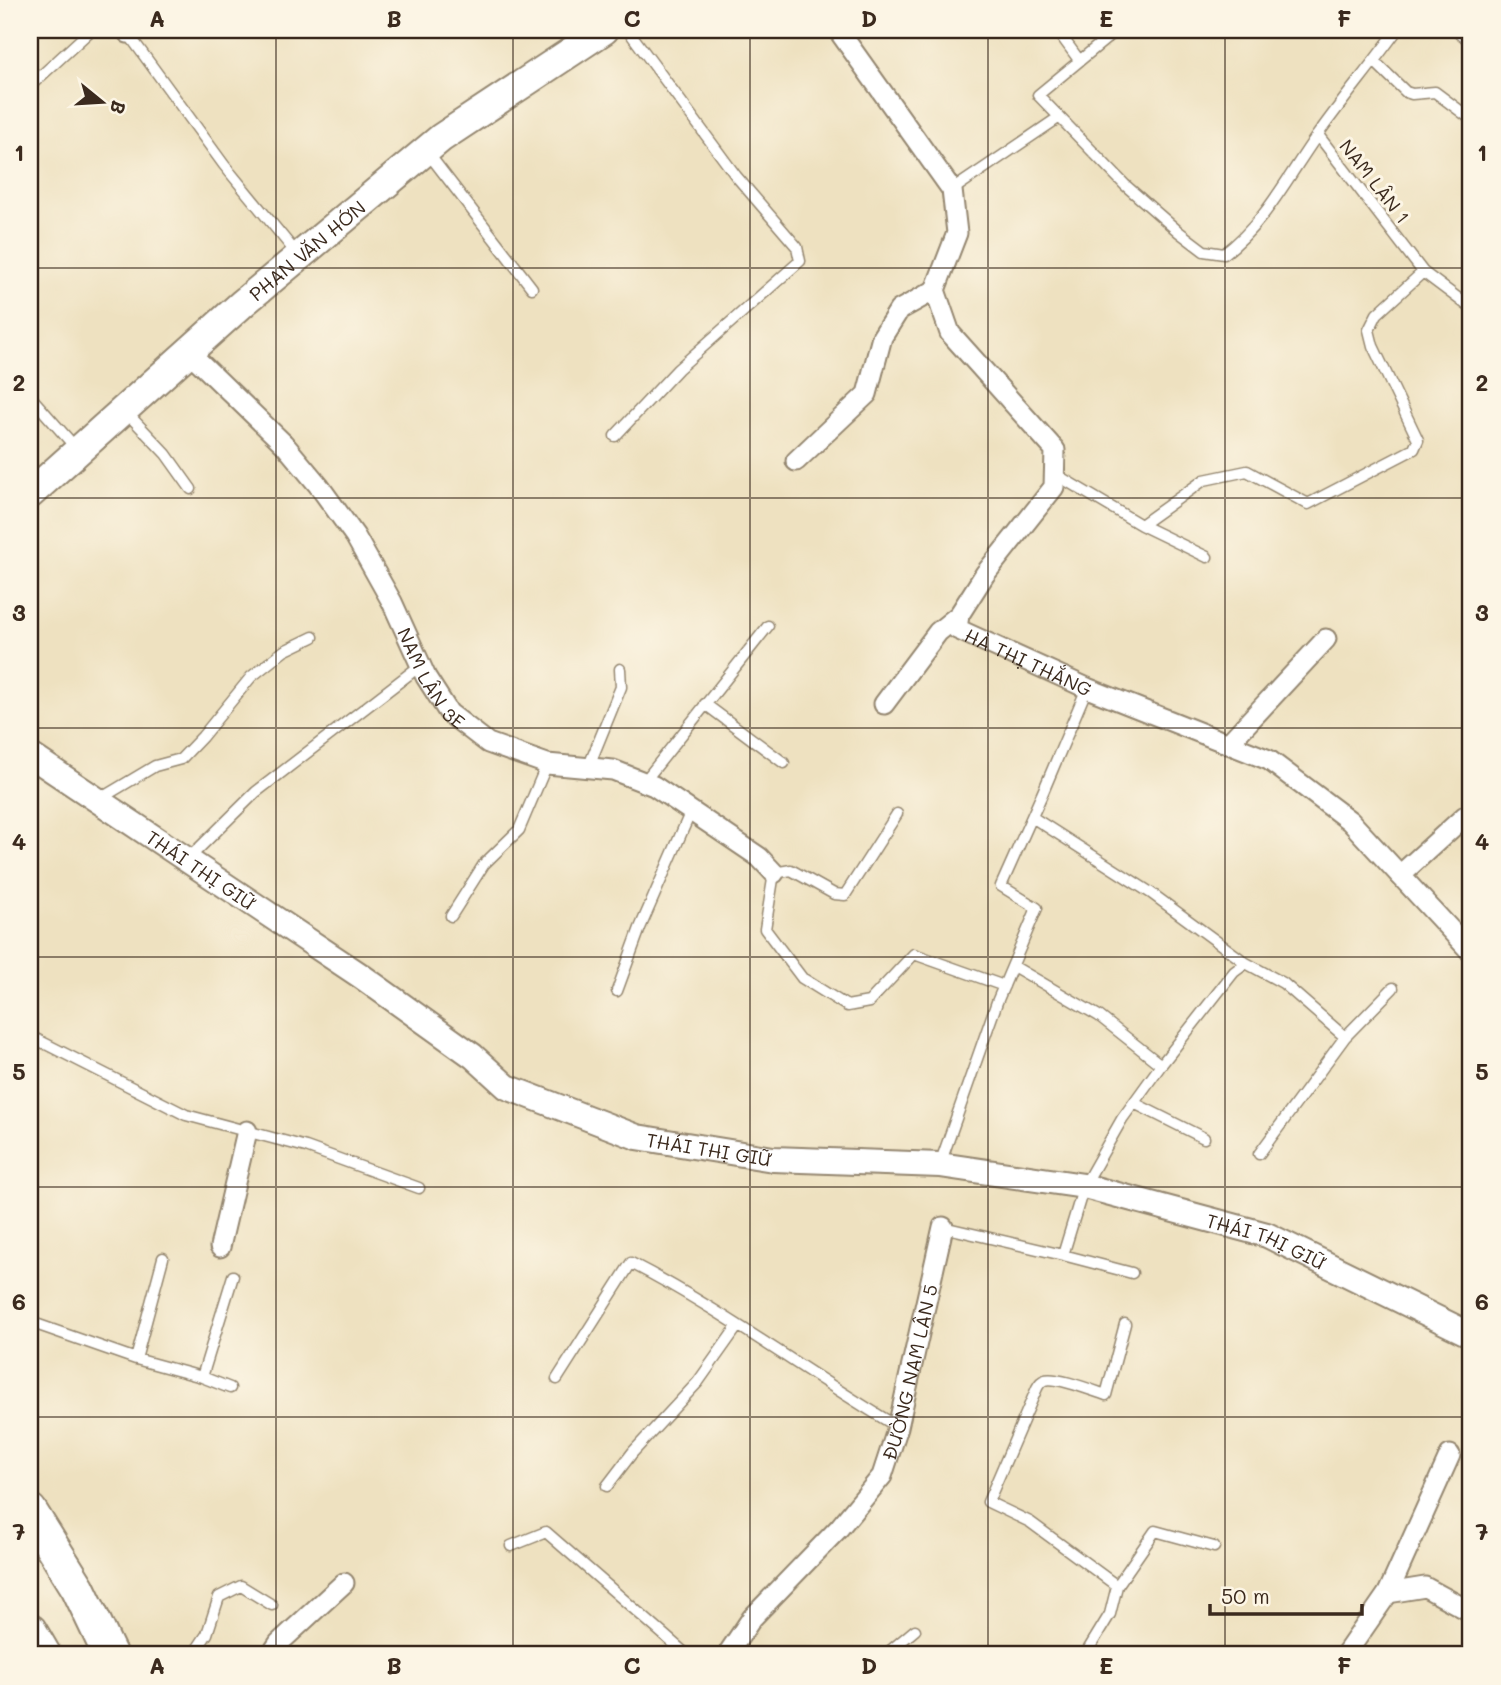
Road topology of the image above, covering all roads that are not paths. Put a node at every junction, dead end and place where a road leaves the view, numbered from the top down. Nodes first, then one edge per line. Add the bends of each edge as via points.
1 (91, 30) edge
2 (604, 30) edge
3 (628, 30) edge
4 (838, 30) edge
5 (1058, 30) edge
6 (1117, 30) edge
7 (1397, 30) edge
8 (1456, 30) edge
9 (129, 31) edge
10 (1471, 42) edge
11 (1079, 60) junction
12 (1374, 61) junction
13 (30, 86) edge
14 (1058, 118) junction
15 (1471, 119) edge
16 (1318, 135) junction
17 (426, 151) junction
18 (952, 190) junction
19 (299, 257) junction
20 (1423, 272) junction
21 (532, 288) dead end
22 (935, 289) junction
23 (1471, 308) edge
24 (189, 352) junction
25 (30, 396) edge
26 (124, 411) junction
27 (615, 436) dead end
28 (79, 452) junction
29 (796, 461) dead end
30 (1055, 474) junction
31 (191, 489) dead end
32 (30, 494) edge
33 (1141, 524) junction
34 (1207, 557) dead end
35 (959, 615) junction
36 (768, 626) dead end
37 (313, 637) dead end
38 (1326, 639) dead end
39 (421, 665) junction
40 (620, 669) dead end
41 (1087, 688) junction
42 (705, 704) junction
43 (884, 704) dead end
44 (1228, 744) junction
45 (30, 755) edge
46 (784, 763) dead end
47 (547, 764) junction
48 (588, 768) junction
49 (644, 782) junction
50 (98, 800) junction
51 (691, 811) junction
52 (897, 814) dead end
53 (1465, 816) dead end
54 (1032, 817) junction
55 (188, 859) junction
56 (774, 873) junction
57 (1400, 875) junction
58 (451, 916) dead end
59 (1471, 952) edge
60 (1245, 963) junction
61 (1013, 966) junction
62 (1004, 986) junction
63 (1393, 988) dead end
64 (617, 991) dead end
65 (30, 1035) edge
66 (1345, 1037) junction
67 (1161, 1065) junction
68 (1134, 1103) junction
69 (247, 1131) junction
70 (1204, 1138) dead end
71 (1259, 1154) dead end
72 (940, 1165) junction
73 (1084, 1185) junction
74 (419, 1188) dead end
75 (943, 1227) joint
76 (220, 1247) dead end
77 (1063, 1255) junction
78 (163, 1258) dead end
79 (1132, 1273) dead end
80 (233, 1276) dead end
81 (30, 1322) edge
82 (1125, 1324) dead end
83 (737, 1327) junction
84 (1471, 1335) edge
85 (136, 1359) junction
86 (202, 1377) junction
87 (557, 1379) dead end
88 (230, 1388) dead end
89 (898, 1427) junction
90 (1450, 1455) dead end
91 (607, 1486) dead end
92 (30, 1511) edge
93 (511, 1546) dead end
94 (1214, 1547) dead end
95 (30, 1549) edge
96 (344, 1583) dead end
97 (1117, 1586) junction
98 (1388, 1593) junction
99 (272, 1605) dead end
100 (1471, 1612) edge
101 (915, 1630) dead end
102 (30, 1631) edge
103 (44, 1655) edge
104 (92, 1655) edge
105 (110, 1655) edge
106 (193, 1655) edge
107 (271, 1655) edge
108 (687, 1655) edge
109 (727, 1655) edge
110 (885, 1655) edge
111 (1085, 1655) edge
112 (1345, 1655) edge

1 - 13 lane
2 - 17 main road, PHAN VĂN HỚN
3 - 27 lane via 736,176 797,247 800,261 678,369
4 - 18 street
5 - 11 lane
6 - 11 lane
7 - 12 lane, NAM LÂN 1
8 - 10 lane
9 - 19 lane via 224,165
11 - 14 lane via 1038,96
12 - 15 lane via 1406,92 1435,92
12 - 16 lane, NAM LÂN 1
14 - 16 lane via 1179,232 1204,251 1224,254 1241,242 1275,202
14 - 18 lane
16 - 20 lane, NAM LÂN 1
17 - 19 main road, PHAN VĂN HỚN
17 - 21 lane
18 - 22 street via 957,233
19 - 24 main road, PHAN VĂN HỚN
20 - 23 lane, NAM LÂN 1
20 - 33 lane via 1377,314 1369,330 1418,440 1414,449 1308,504 1247,471 1204,480
22 - 29 street via 899,310 882,337 867,394
22 - 30 street via 950,333 1055,450
24 - 26 main road, PHAN VĂN HỚN
24 - 39 street, NAM LÂN 3E via 284,444 319,486 355,536
25 - 28 lane
26 - 28 main road, PHAN VĂN HỚN
26 - 31 lane via 166,454
28 - 32 main road, PHAN VĂN HỚN
30 - 33 lane
30 - 35 street, HÀ THỊ THẮNG via 1054,487 985,574
33 - 34 lane
35 - 41 street, HÀ THỊ THẮNG via 957,629
35 - 43 street via 938,632
36 - 42 lane
37 - 50 lane via 284,651 251,677 181,759 155,766
38 - 44 street
39 - 47 street, NAM LÂN 3E via 449,713 488,743
39 - 55 lane via 256,792
40 - 48 lane via 621,687
41 - 44 street, HÀ THỊ THẮNG
41 - 54 lane
42 - 46 lane
42 - 49 lane
44 - 57 street, HÀ THỊ THẮNG via 1269,760 1350,821
45 - 50 street, THÁI THỊ GIỮ
47 - 48 street, NAM LÂN 3E
47 - 58 lane via 519,830 484,864
48 - 49 street, NAM LÂN 3E
49 - 51 street, NAM LÂN 3E
50 - 55 street, THÁI THỊ GIỮ
51 - 56 street, NAM LÂN 3E
51 - 64 lane via 639,928
52 - 56 lane via 845,895 834,894 791,870
53 - 57 street
54 - 60 lane via 1151,893
54 - 61 lane via 1001,886 1037,908
55 - 72 street, THÁI THỊ GIỮ via 404,1006 507,1087 637,1137 773,1159
56 - 62 lane via 765,929 802,978 847,1006 869,1002 914,954
57 - 59 street, HÀ THỊ THẮNG
60 - 66 lane via 1283,983
60 - 67 lane
61 - 62 lane
61 - 67 lane via 1099,1016
62 - 72 lane
63 - 66 lane
65 - 69 lane via 186,1115
66 - 71 lane
67 - 68 lane
68 - 70 lane
68 - 73 lane
69 - 74 lane
69 - 76 street
72 - 73 street, THÁI THỊ GIỮ
73 - 77 lane
73 - 84 street, THÁI THỊ GIỮ via 1267,1235
75 - 77 lane, ĐƯỜNG NAM LÂN 5
75 - 89 street, ĐƯỜNG NAM LÂN 5
77 - 79 lane, ĐƯỜNG NAM LÂN 5
78 - 85 lane
80 - 86 lane
81 - 85 lane
82 - 97 lane via 1105,1395 1042,1380 988,1502 1030,1522
83 - 87 lane via 631,1263
83 - 89 lane
83 - 91 lane via 698,1382
85 - 86 lane
86 - 88 lane
89 - 109 street, ĐƯỜNG NAM LÂN 5 via 882,1476 752,1618
90 - 98 street
92 - 105 highway via 78,1588
93 - 108 lane via 546,1532
94 - 97 lane via 1155,1531
95 - 104 highway
96 - 107 street via 278,1643
97 - 111 lane via 1110,1614
98 - 100 street via 1424,1587
98 - 112 street
99 - 106 lane via 241,1586 219,1597 207,1634
101 - 110 lane
102 - 103 highway

